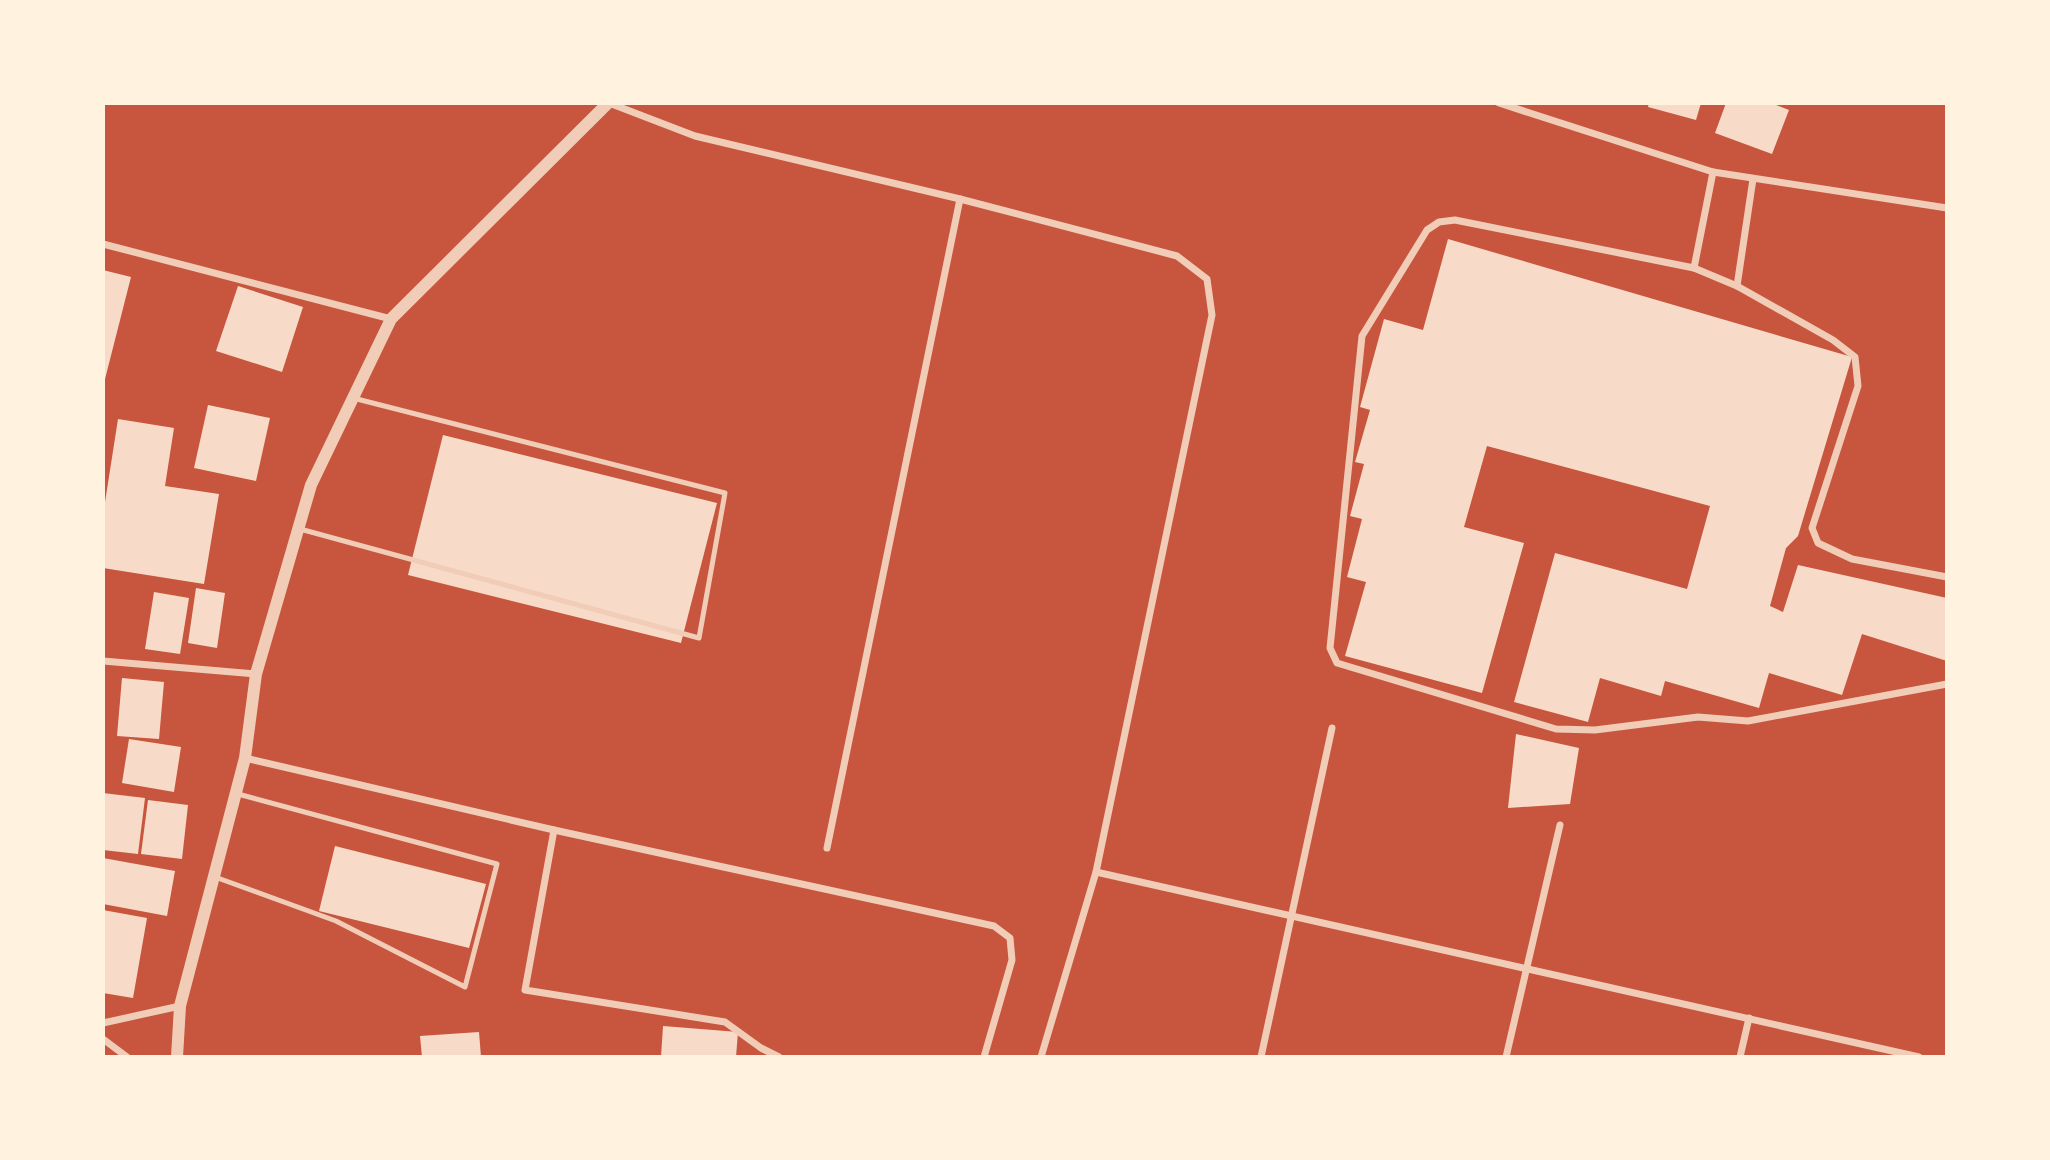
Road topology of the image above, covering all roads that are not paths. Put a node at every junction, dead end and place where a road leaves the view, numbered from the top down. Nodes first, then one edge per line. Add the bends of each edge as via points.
1 (609, 103) edge
2 (1499, 103) edge
3 (1713, 172) junction
4 (1753, 179) junction
5 (960, 199) junction
6 (1947, 208) edge
7 (103, 244) edge
8 (1694, 268) junction
9 (1737, 286) junction
10 (391, 319) junction
11 (353, 398) junction
12 (299, 529) junction
13 (1947, 577) edge
14 (103, 661) edge
15 (256, 674) junction
16 (1947, 684) edge
17 (1332, 728) dead end
18 (245, 758) junction
19 (235, 793) junction
20 (1560, 825) dead end
21 (554, 830) junction
22 (827, 848) dead end
23 (1096, 872) junction
24 (213, 877) junction
25 (1294, 916) junction
26 (1525, 968) junction
27 (180, 1006) junction
28 (1749, 1018) junction
29 (103, 1023) edge
30 (103, 1039) edge
31 (127, 1057) edge
32 (177, 1057) edge
33 (779, 1057) edge
34 (984, 1057) edge
35 (1041, 1057) edge
36 (1261, 1057) edge
37 (1506, 1057) edge
38 (1740, 1057) edge
39 (1919, 1057) edge

1 - 5 street via 695,136
1 - 10 street
2 - 3 street
3 - 4 street
3 - 8 street
4 - 6 street
4 - 9 street
5 - 22 street
5 - 23 street via 1177,256 1207,279 1212,315
7 - 10 street
8 - 9 street
8 - 16 street via 1455,220 1427,230 1362,336 1330,648 1337,663 1556,729 1595,730 1698,717 1748,721
9 - 13 street via 1855,357 1858,386 1812,528 1818,543 1852,559
10 - 11 street
11 - 12 street via 311,485
11 - 12 lane via 725,493 699,638
12 - 15 street
14 - 15 street
15 - 18 street
17 - 25 street
18 - 19 street
18 - 21 street
19 - 24 street
19 - 24 lane via 497,864 465,987 336,921
20 - 26 street
21 - 33 street via 525,990 725,1022
21 - 34 street via 994,926 1010,939 1012,960
23 - 25 street
23 - 35 street
24 - 27 street
25 - 26 street
25 - 36 street
26 - 28 street
26 - 37 street
27 - 29 street
27 - 32 street
28 - 38 street
28 - 39 street
30 - 31 street

